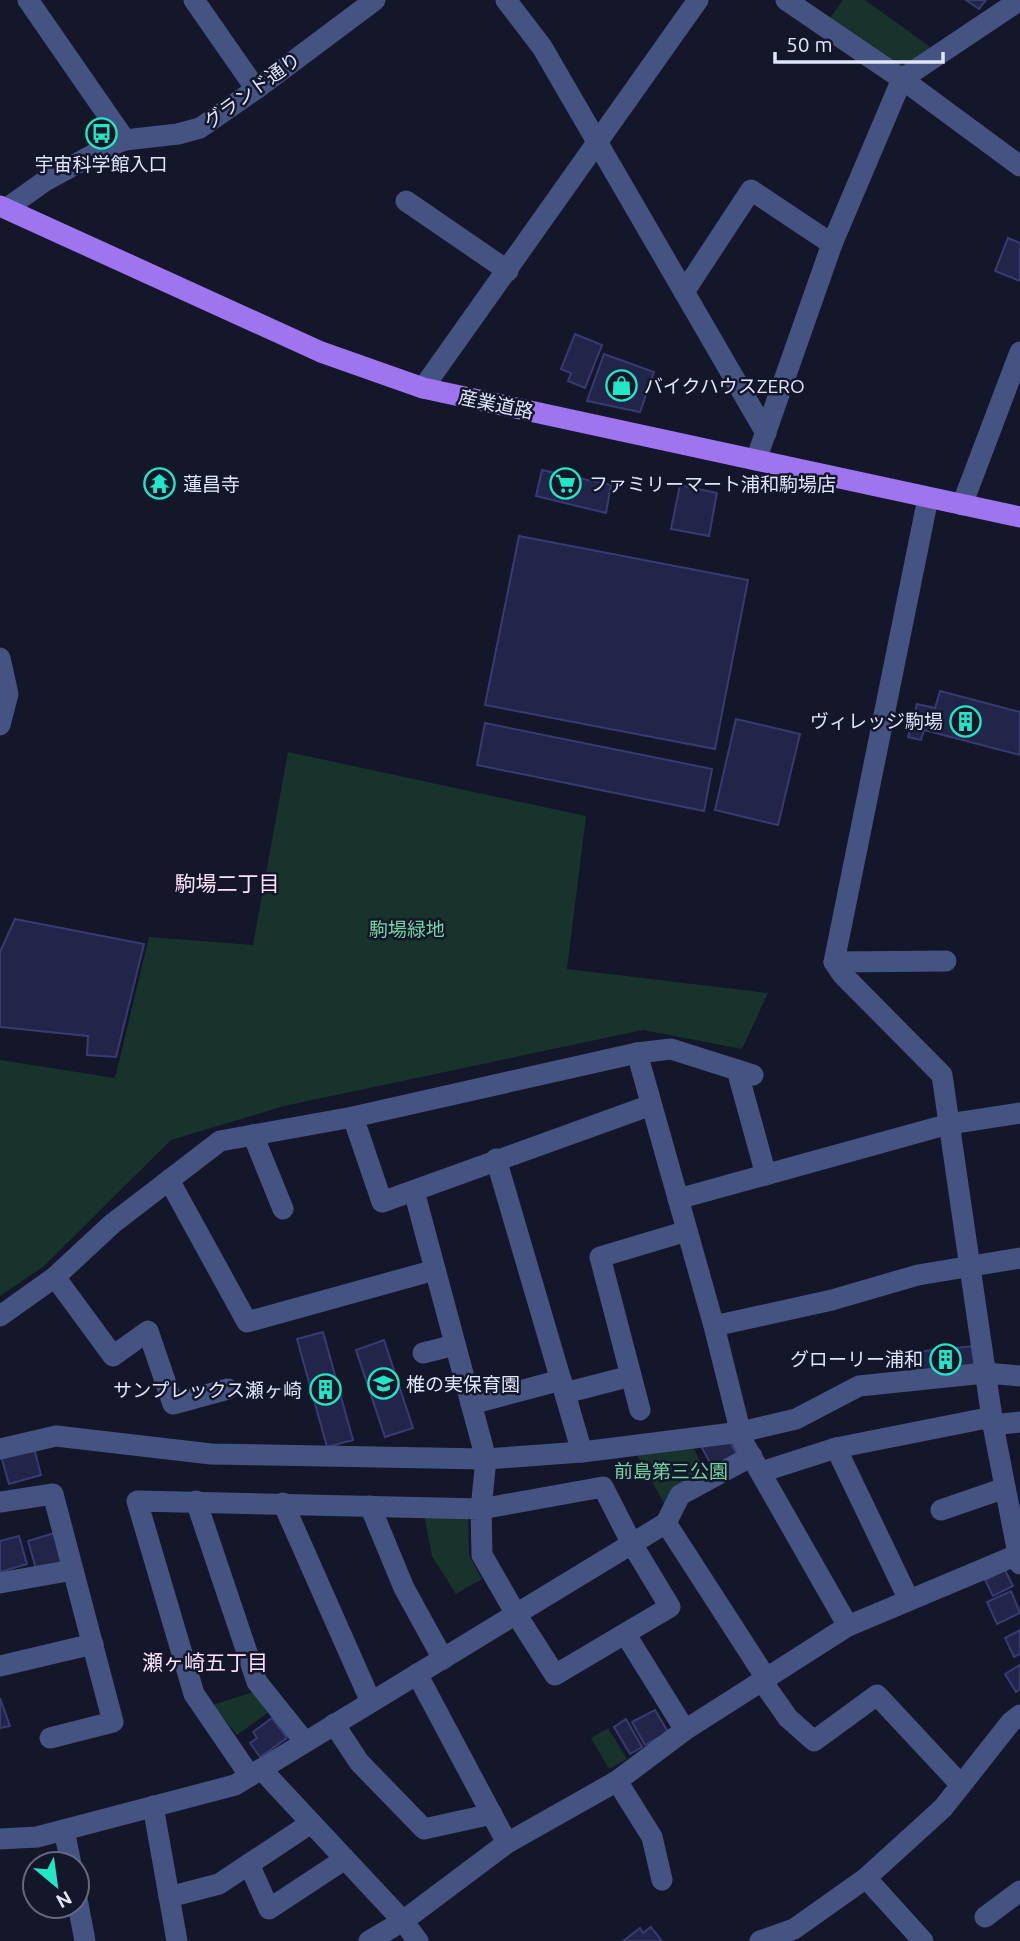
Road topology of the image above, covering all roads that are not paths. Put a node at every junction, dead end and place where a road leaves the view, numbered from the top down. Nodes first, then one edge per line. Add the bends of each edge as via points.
1 (28, 0) edge
2 (194, 0) edge
3 (375, 0) edge
4 (506, 0) edge
5 (698, 0) edge
6 (786, 0) edge
7 (1020, 0) edge
8 (902, 79) junction
9 (256, 89) junction
10 (125, 140) junction
11 (598, 143) junction
12 (1020, 166) edge
13 (406, 201) dead end
14 (3, 207) edge
15 (832, 244) junction
16 (508, 271) junction
17 (684, 292) junction
18 (1020, 352) edge
19 (423, 388) junction
20 (766, 433) junction
21 (757, 460) junction
22 (928, 498) junction
23 (962, 506) junction
24 (1020, 517) edge
25 (0, 659) edge
26 (0, 725) edge
27 (946, 961) dead end
28 (834, 962) junction
29 (637, 1053) junction
30 (651, 1105) junction
31 (1020, 1113) edge
32 (353, 1117) junction
33 (949, 1124) junction
34 (253, 1135) junction
35 (496, 1160) junction
36 (766, 1175) junction
37 (169, 1180) junction
38 (414, 1191) junction
39 (678, 1199) junction
40 (284, 1209) dead end
41 (687, 1231) junction
42 (1020, 1258) edge
43 (968, 1265) junction
44 (435, 1270) junction
45 (55, 1277) junction
46 (0, 1316) edge
47 (714, 1326) junction
48 (455, 1345) junction
49 (424, 1353) dead end
50 (985, 1373) junction
51 (631, 1376) junction
52 (1020, 1376) edge
53 (563, 1387) junction
54 (228, 1389) dead end
55 (471, 1404) junction
56 (640, 1410) dead end
57 (993, 1421) junction
58 (1020, 1422) edge
59 (741, 1432) junction
60 (0, 1448) edge
61 (836, 1448) junction
62 (582, 1452) junction
63 (486, 1459) junction
64 (756, 1464) junction
65 (1005, 1488) junction
66 (196, 1501) junction
67 (0, 1502) edge
68 (283, 1503) junction
69 (370, 1506) junction
70 (481, 1509) junction
71 (941, 1510) dead end
72 (666, 1523) junction
73 (632, 1544) junction
74 (1019, 1559) edge
75 (73, 1570) junction
76 (0, 1583) edge
77 (909, 1600) junction
78 (516, 1614) junction
79 (848, 1626) junction
80 (626, 1635) junction
81 (93, 1644) junction
82 (443, 1659) junction
83 (0, 1666) edge
84 (417, 1674) junction
85 (764, 1680) junction
86 (371, 1702) junction
87 (1020, 1715) edge
88 (334, 1724) junction
89 (685, 1730) junction
90 (50, 1738) dead end
91 (304, 1742) junction
92 (255, 1772) junction
93 (617, 1781) junction
94 (961, 1784) junction
95 (153, 1806) junction
96 (492, 1814) junction
97 (311, 1823) junction
98 (64, 1830) junction
99 (0, 1839) edge
100 (508, 1843) junction
101 (68, 1850) edge
102 (345, 1859) junction
103 (248, 1864) junction
104 (866, 1878) junction
105 (662, 1880) dead end
106 (1020, 1891) edge
107 (169, 1898) junction
108 (985, 1917) dead end
109 (81, 1920) edge
110 (403, 1921) junction
111 (799, 1935) edge
112 (85, 1941) edge
113 (177, 1941) edge
114 (369, 1941) edge
115 (418, 1941) edge
116 (760, 1941) edge
117 (923, 1941) edge

1 - 10 street
2 - 9 street
3 - 9 street, グランド通り
4 - 11 street via 542,47
5 - 11 street
6 - 8 street
7 - 8 street
8 - 12 street
8 - 15 street
9 - 10 street, グランド通り via 200,128
10 - 14 street, グランド通り
11 - 16 street
11 - 17 street
13 - 16 street
14 - 19 main road, 産業道路 via 321,352
15 - 17 street via 751,190
15 - 20 street
16 - 19 street
17 - 20 street
18 - 23 street
19 - 21 main road, 産業道路
20 - 21 street
21 - 22 main road, 産業道路
22 - 23 main road, 産業道路
22 - 28 street
23 - 24 main road, 産業道路
25 - 26 street via 8,694
27 - 28 street
28 - 33 street via 942,1075
29 - 30 street
29 - 32 street
29 - 36 street via 671,1049 745,1072
30 - 35 street
30 - 39 street
31 - 33 street
32 - 34 street
32 - 38 street via 382,1202
33 - 36 street
33 - 43 street
34 - 37 street via 220,1141
34 - 40 street
35 - 38 street
35 - 53 street
36 - 39 street
37 - 44 street via 247,1322
37 - 45 street
38 - 44 street
39 - 41 street
41 - 47 street
41 - 51 street via 600,1257
42 - 43 street
43 - 47 street
43 - 50 street
44 - 48 street
45 - 46 street
45 - 54 street via 113,1356 148,1331 173,1404
47 - 59 street
48 - 49 street
48 - 55 street
50 - 52 street
50 - 57 street
50 - 59 street via 859,1386 796,1419
51 - 53 street
51 - 56 street
53 - 55 street
53 - 62 street
55 - 63 street
57 - 58 street
57 - 61 street
57 - 65 street
59 - 62 street
59 - 64 street
60 - 63 street via 56,1436 211,1454
61 - 64 street
61 - 77 street
62 - 63 street
63 - 70 street
64 - 72 street via 680,1495
64 - 79 street
65 - 71 street
65 - 74 street
66 - 68 street
66 - 91 street via 257,1682
66 - 92 street via 137,1501 194,1694
67 - 75 street via 53,1494
68 - 69 street
68 - 86 street
69 - 70 street
69 - 82 street via 404,1588
70 - 73 street via 603,1488
70 - 78 street via 482,1555
72 - 73 street
72 - 85 street
73 - 78 street
73 - 80 street via 670,1607
74 - 77 street
75 - 76 street
75 - 81 street
77 - 79 street
78 - 80 street via 555,1675
78 - 82 street
79 - 85 street
80 - 89 street
81 - 83 street
81 - 90 street via 113,1722
82 - 84 street
84 - 86 street
84 - 96 street
85 - 89 street
85 - 94 street via 788,1718 814,1741 877,1695
86 - 88 street
87 - 94 street
88 - 91 street
88 - 96 street via 359,1762 424,1829
89 - 93 street
91 - 92 street
92 - 95 street via 236,1785
92 - 97 street
93 - 100 street
93 - 105 street via 652,1837
94 - 104 street via 943,1808
95 - 98 street
95 - 107 street
96 - 100 street
97 - 102 street
97 - 103 street
98 - 99 street
98 - 101 street
100 - 110 street
102 - 103 street via 269,1909
102 - 110 street
103 - 107 street via 219,1884
104 - 111 street
104 - 117 street
106 - 108 street
107 - 113 street
109 - 112 street
110 - 114 street
110 - 115 street
111 - 116 street

